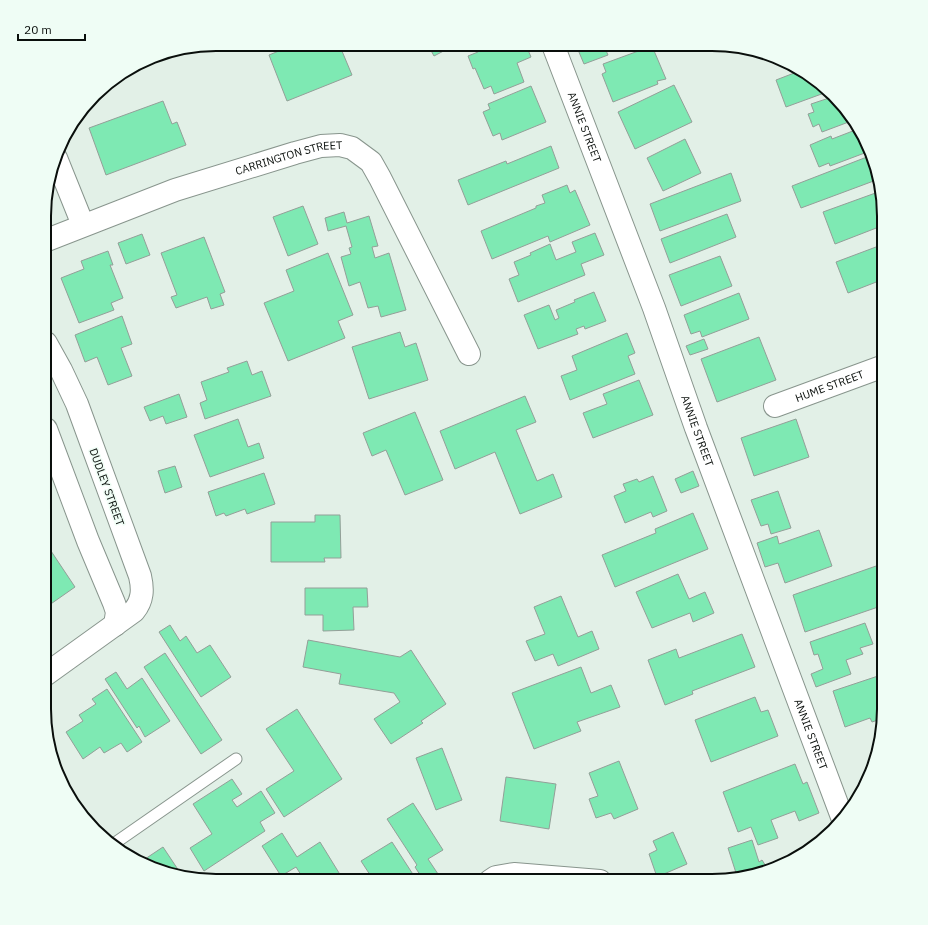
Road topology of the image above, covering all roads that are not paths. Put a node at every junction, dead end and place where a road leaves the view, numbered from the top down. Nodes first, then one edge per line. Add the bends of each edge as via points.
1 (555, 51) edge
2 (59, 166) edge
3 (83, 225) junction
4 (51, 238) edge
5 (51, 352) edge
6 (469, 354) dead end
7 (877, 369) edge
8 (775, 406) dead end
9 (51, 442) edge
10 (115, 625) junction
11 (51, 671) edge
12 (236, 759) dead end
13 (840, 813) edge
14 (117, 841) edge

1 - 13 street, ANNIE STREET via 654,308
2 - 3 street
3 - 4 street, CARRINGTON STREET
3 - 6 street, CARRINGTON STREET via 175,190 295,153 321,146 352,148 370,162 380,178
5 - 10 street, DUDLEY STREET via 77,404 140,576 140,604
7 - 8 street, HUME STREET
9 - 10 street via 114,603 117,612
10 - 11 street, DUDLEY STREET
12 - 14 lane

